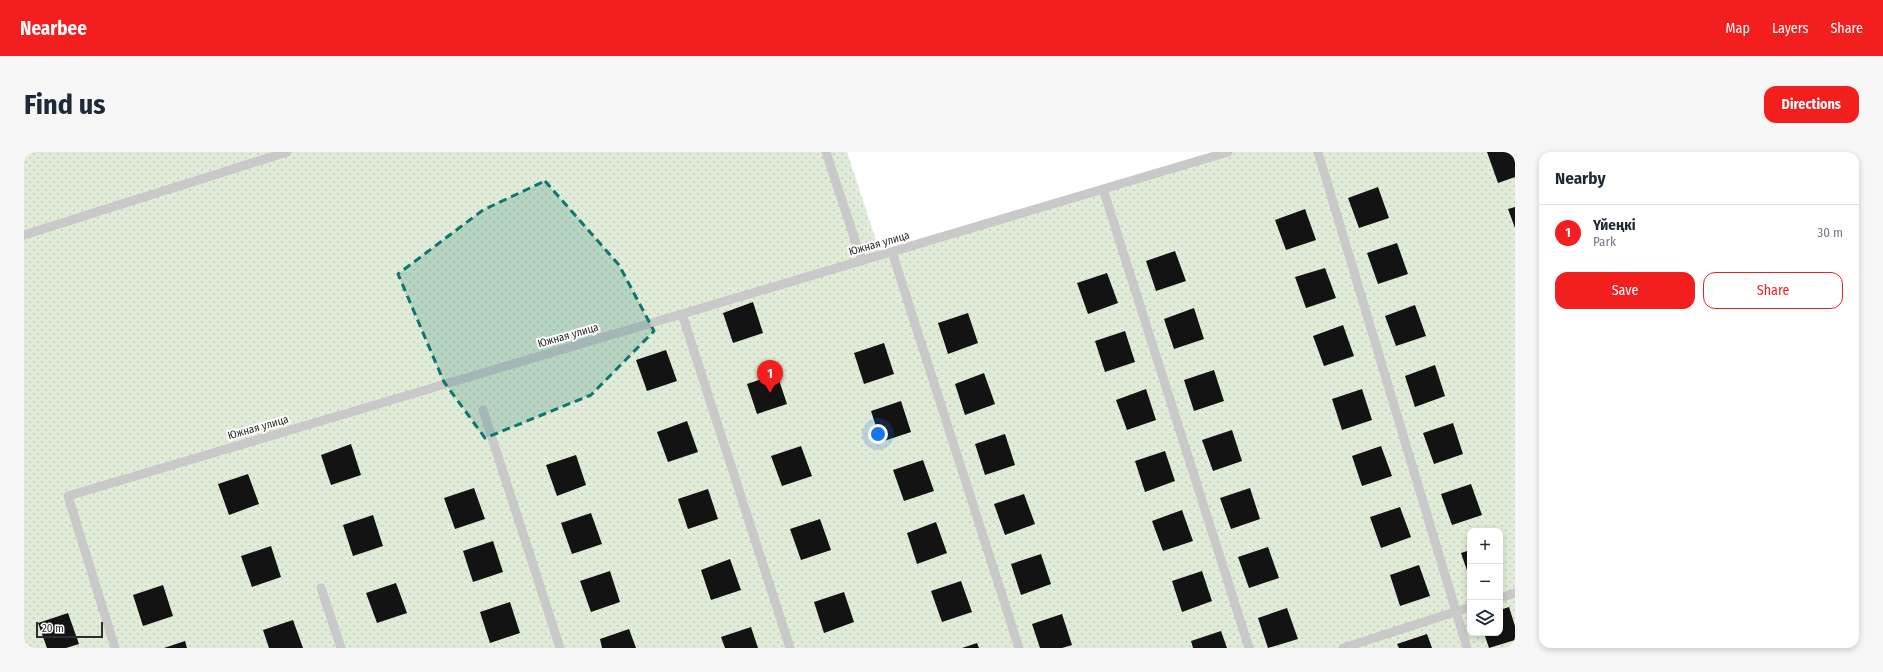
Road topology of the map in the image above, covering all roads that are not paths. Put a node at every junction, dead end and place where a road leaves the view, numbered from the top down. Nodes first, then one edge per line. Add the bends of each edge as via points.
1 (287, 152) edge
2 (826, 152) edge
3 (1228, 152) edge
4 (1318, 152) edge
5 (1103, 189) junction
6 (24, 235) edge
7 (892, 252) junction
8 (862, 261) junction
9 (682, 314) junction
10 (483, 410) dead end
11 (321, 588) dead end
12 (1515, 593) edge
13 (1503, 597) edge
14 (1467, 608) edge
15 (1456, 612) junction
16 (115, 648) edge
17 (341, 648) edge
18 (560, 648) edge
19 (790, 648) edge
20 (1019, 648) edge
21 (1249, 648) edge
22 (1343, 648) edge
23 (1467, 648) edge

1 - 6 lane
2 - 8 lane
3 - 5 lane, Южная улица
4 - 15 lane
5 - 7 lane, Южная улица
5 - 21 lane
7 - 8 lane, Южная улица
7 - 20 lane
8 - 9 lane, Южная улица
9 - 16 lane, Южная улица via 68,496
9 - 19 lane
10 - 18 lane
11 - 17 lane
12 - 13 lane
14 - 15 lane
15 - 22 lane
15 - 23 lane

